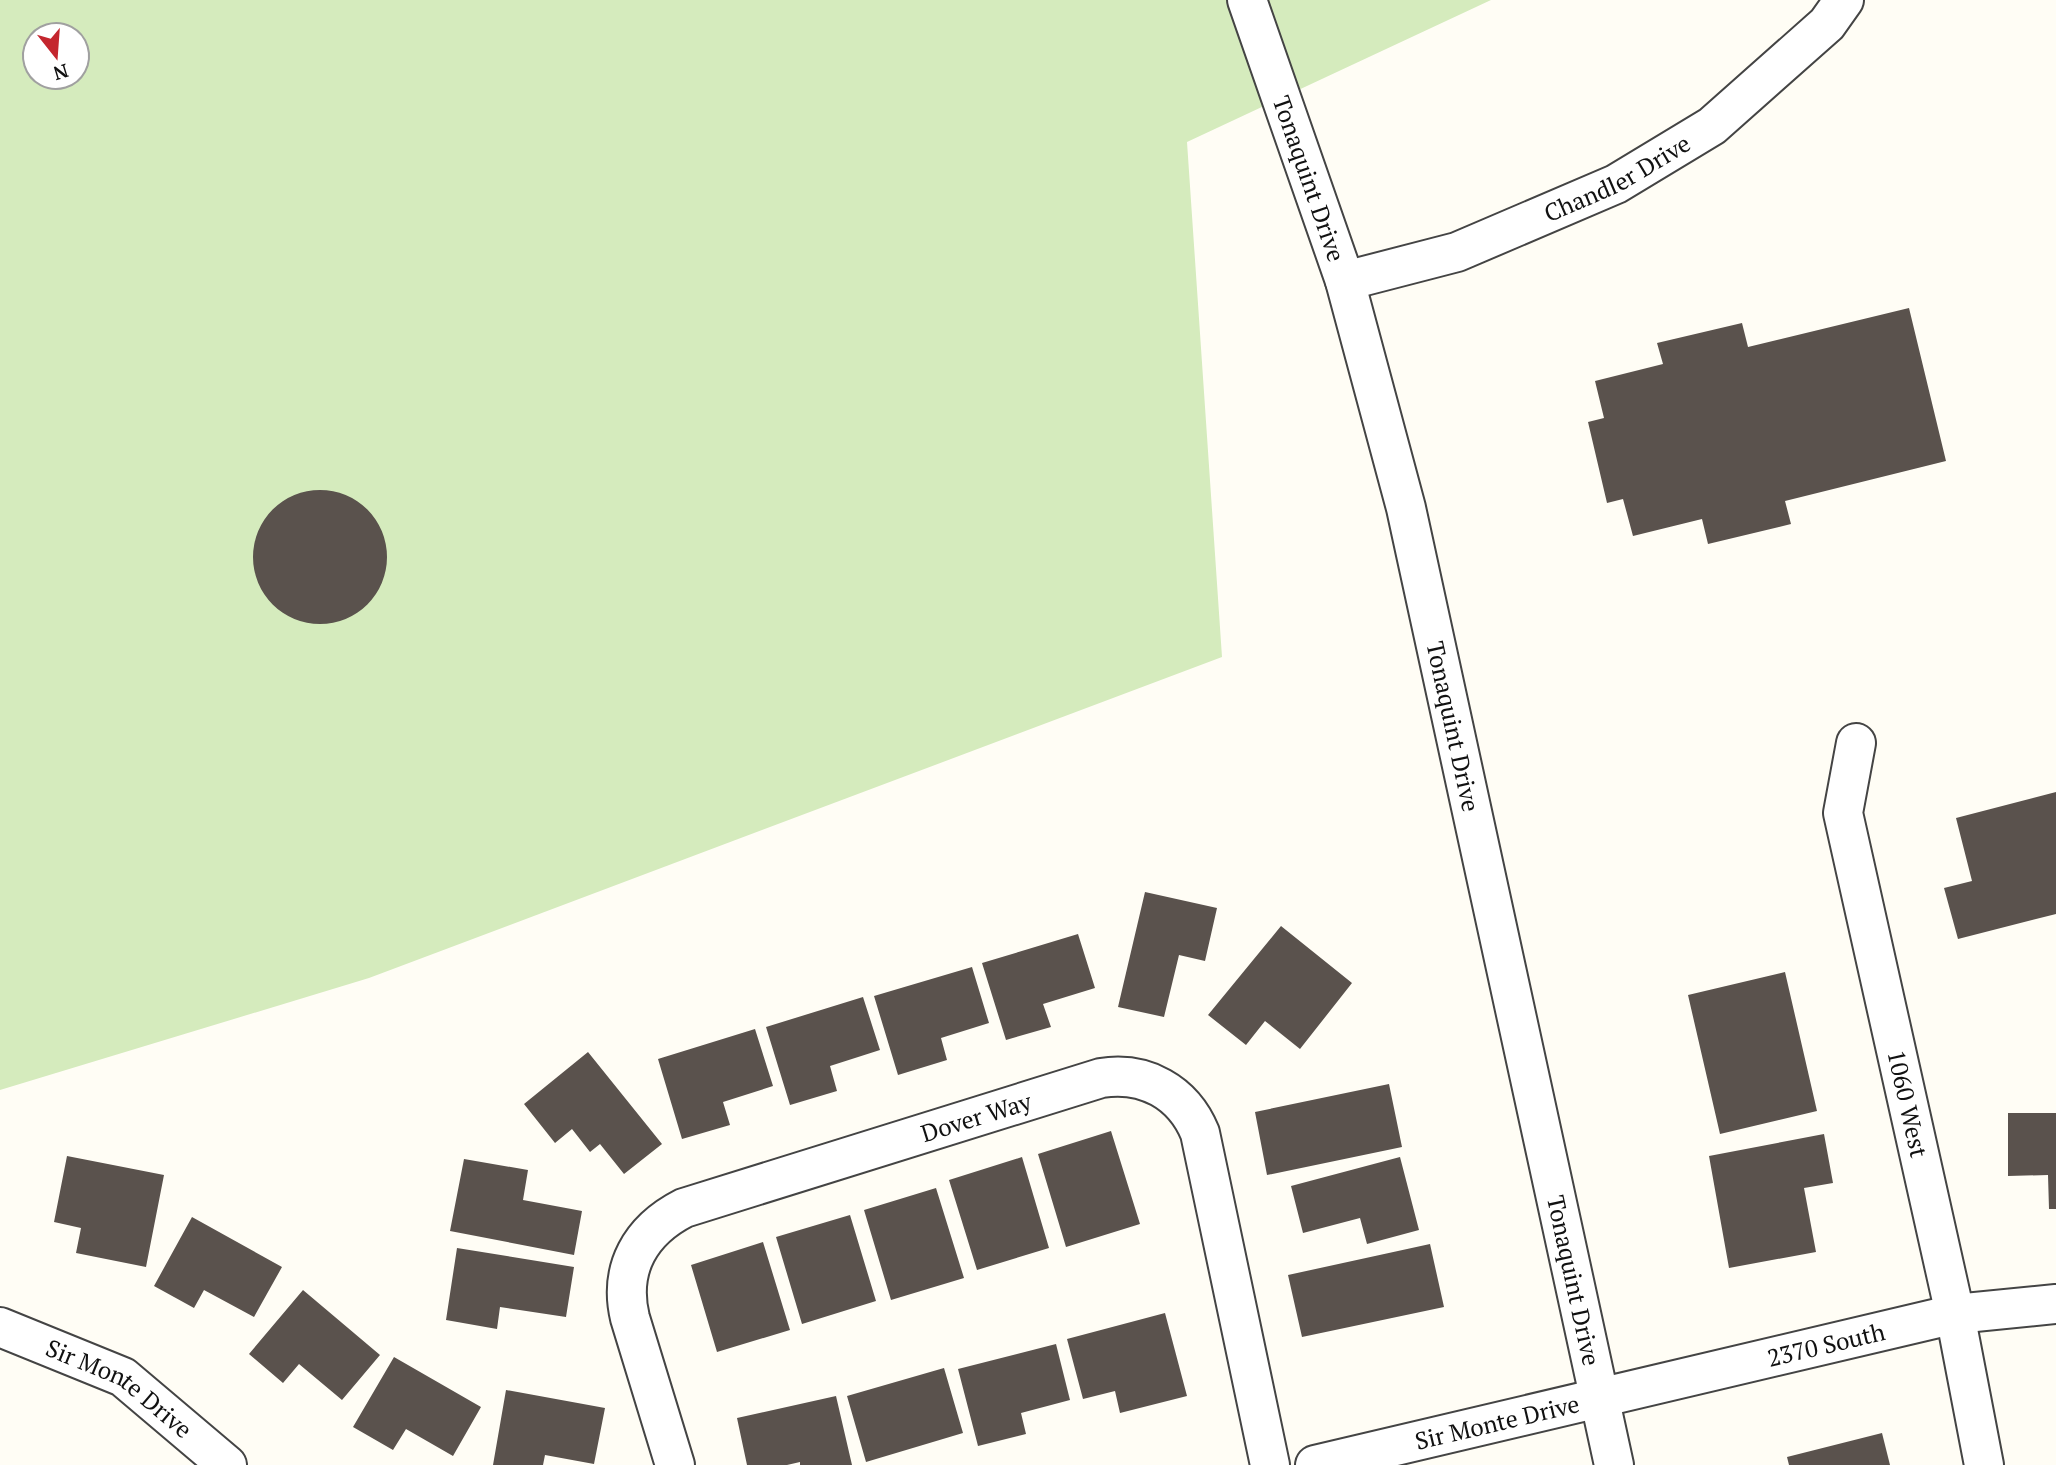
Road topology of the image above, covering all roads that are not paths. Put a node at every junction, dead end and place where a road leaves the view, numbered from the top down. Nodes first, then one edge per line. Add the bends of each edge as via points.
1 (1247, 0) edge
2 (1844, 0) edge
3 (1345, 281) junction
4 (1856, 743) dead end
5 (2056, 1304) edge
6 (1955, 1314) junction
7 (3, 1339) edge
8 (1600, 1399) junction
9 (227, 1465) edge
10 (675, 1465) edge
11 (1270, 1465) edge
12 (1315, 1465) edge
13 (1614, 1465) edge
14 (1984, 1465) edge

1 - 3 street, Tonaquint Drive
2 - 3 street, Chandler Drive via 1826,24 1712,126 1616,184 1457,252
3 - 8 street, Tonaquint Drive via 1406,508
4 - 6 street, 1060 West via 1843,813
5 - 6 street, 2370 South
6 - 8 street, 2370 South
6 - 14 street, 1060 West
7 - 9 street, Sir Monte Drive via 123,1377
8 - 12 street, Sir Monte Drive
8 - 13 street, Tonaquint Drive
10 - 11 street, Dover Way via 627,1297 634,1257 658,1224 697,1204 1101,1078 1121,1076 1152,1082 1170,1092 1185,1106 1200,1133

